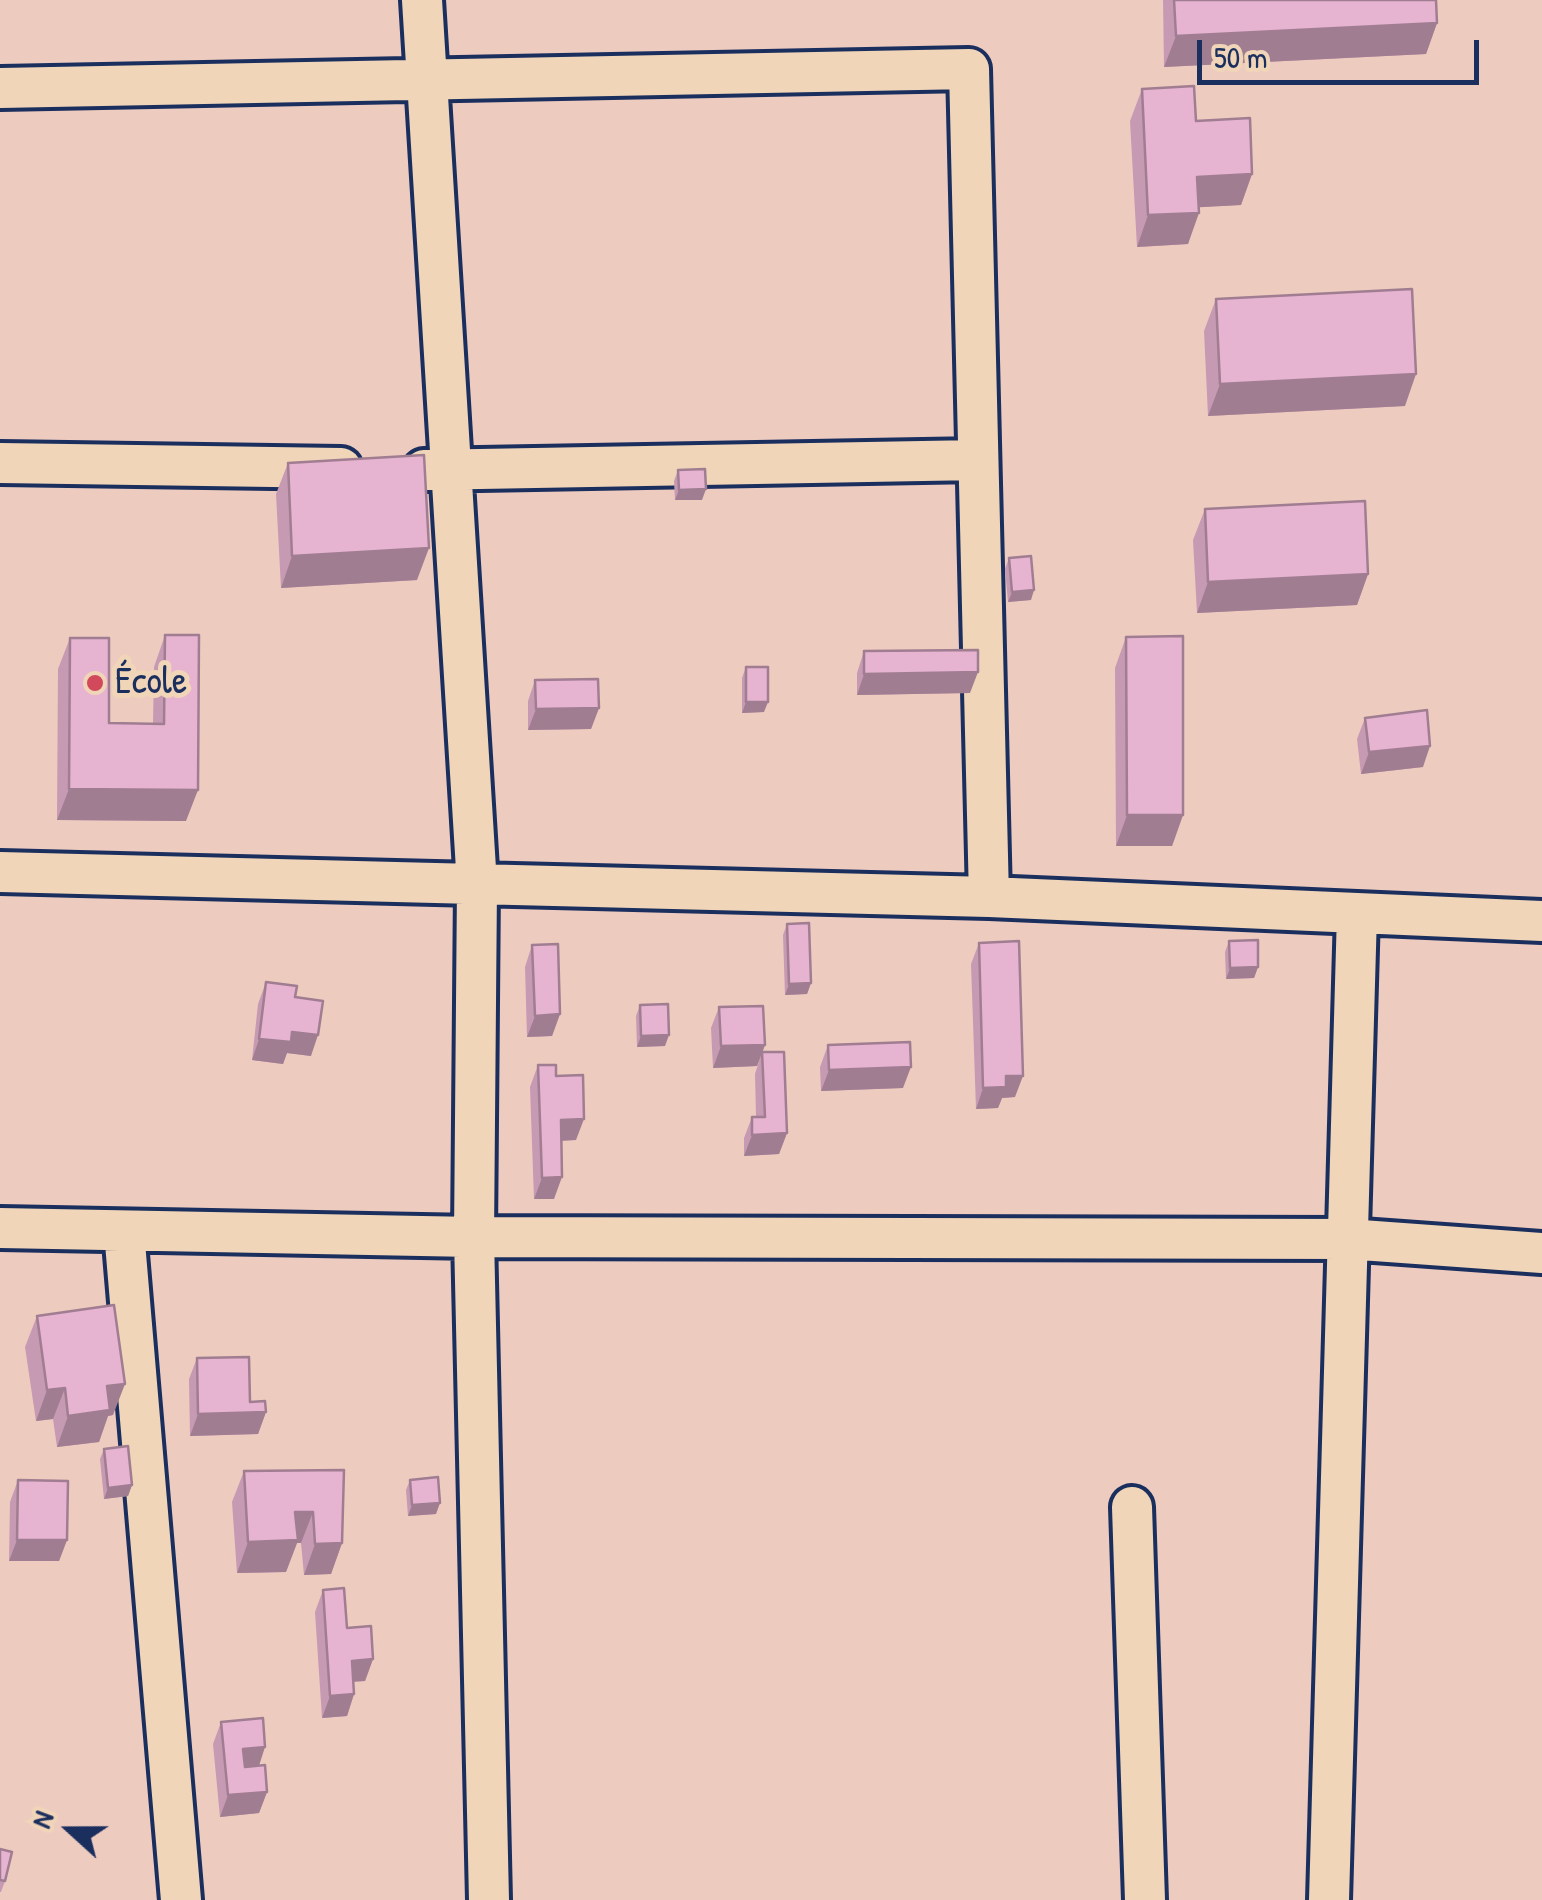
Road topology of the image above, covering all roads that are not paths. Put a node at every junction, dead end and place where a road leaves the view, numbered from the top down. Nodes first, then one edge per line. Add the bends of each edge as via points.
1 (422, 0) edge
2 (428, 82) junction
3 (0, 88) edge
4 (978, 460) junction
5 (0, 463) edge
6 (452, 470) junction
7 (0, 872) edge
8 (476, 885) junction
9 (989, 896) junction
10 (1358, 913) junction
11 (1542, 921) edge
12 (0, 1228) edge
13 (124, 1231) junction
14 (474, 1237) junction
15 (1347, 1238) junction
16 (1542, 1253) edge
17 (1132, 1508) dead end
18 (180, 1900) edge
19 (489, 1900) edge
20 (1145, 1900) edge
21 (1329, 1900) edge

1 - 2 street
2 - 3 street
2 - 4 street via 969,69
2 - 6 street
4 - 6 street
4 - 9 street
5 - 6 street
6 - 8 street
7 - 8 street
8 - 9 street
8 - 14 street
9 - 10 street
10 - 11 street
10 - 15 street
12 - 13 street
13 - 14 street
13 - 18 street
14 - 15 street
14 - 19 street
15 - 16 street
15 - 21 street
17 - 20 street

